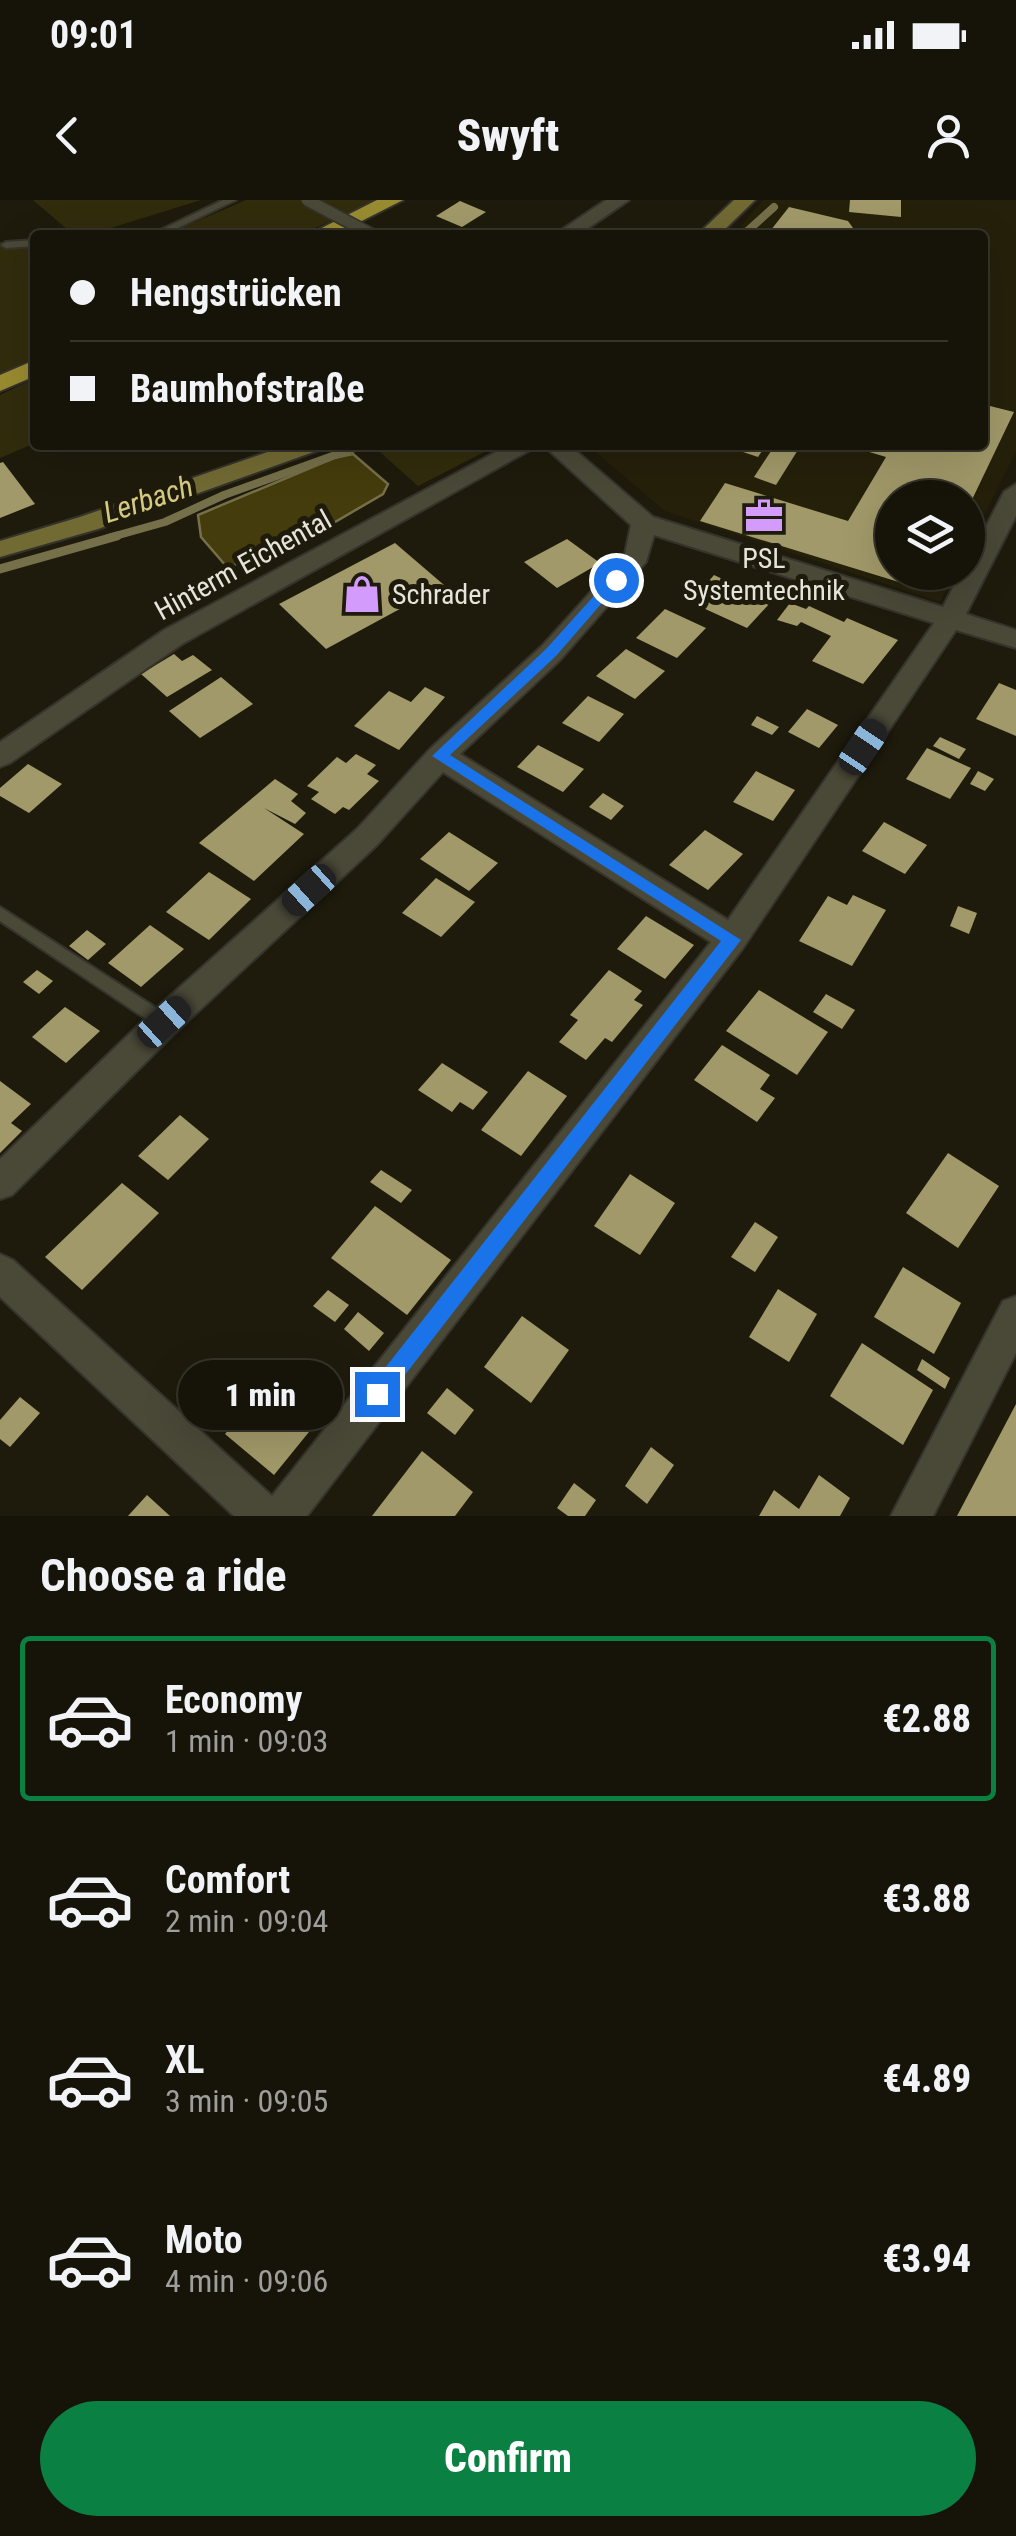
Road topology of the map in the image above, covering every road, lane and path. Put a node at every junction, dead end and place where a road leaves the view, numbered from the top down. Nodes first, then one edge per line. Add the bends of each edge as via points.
1 (231, 200) edge
2 (308, 200) edge
3 (393, 200) edge
4 (618, 200) edge
5 (746, 200) edge
6 (165, 230) edge
7 (329, 230) edge
8 (365, 230) edge
9 (572, 230) edge
10 (713, 230) edge
11 (30, 243) edge
12 (6, 245) dead end
13 (30, 369) edge
14 (0, 384) edge
15 (298, 450) edge
16 (518, 450) edge
17 (561, 450) edge
18 (1016, 492) edge
19 (644, 523) junction
20 (0, 549) edge
21 (950, 618) junction
22 (1016, 640) edge
23 (0, 756) edge
24 (440, 756) junction
25 (0, 913) edge
26 (732, 940) junction
27 (164, 1022) junction
28 (0, 1183) edge
29 (0, 1272) edge
30 (1016, 1314) edge
31 (264, 1516) edge
32 (282, 1516) edge
33 (910, 1516) edge

1 - 6 lane
2 - 8 lane, bridge
3 - 7 main road
4 - 9 street
5 - 10 street
11 - 12 lane
13 - 14 main road
15 - 20 street
16 - 23 street, Hinterm Eichental via 173,637
17 - 19 street
18 - 21 street
19 - 21 street
19 - 24 street via 637,556 551,652
21 - 22 street
21 - 26 street
24 - 26 street
24 - 27 street via 367,837
25 - 27 lane
26 - 32 street
27 - 28 street
29 - 31 street
30 - 33 street

